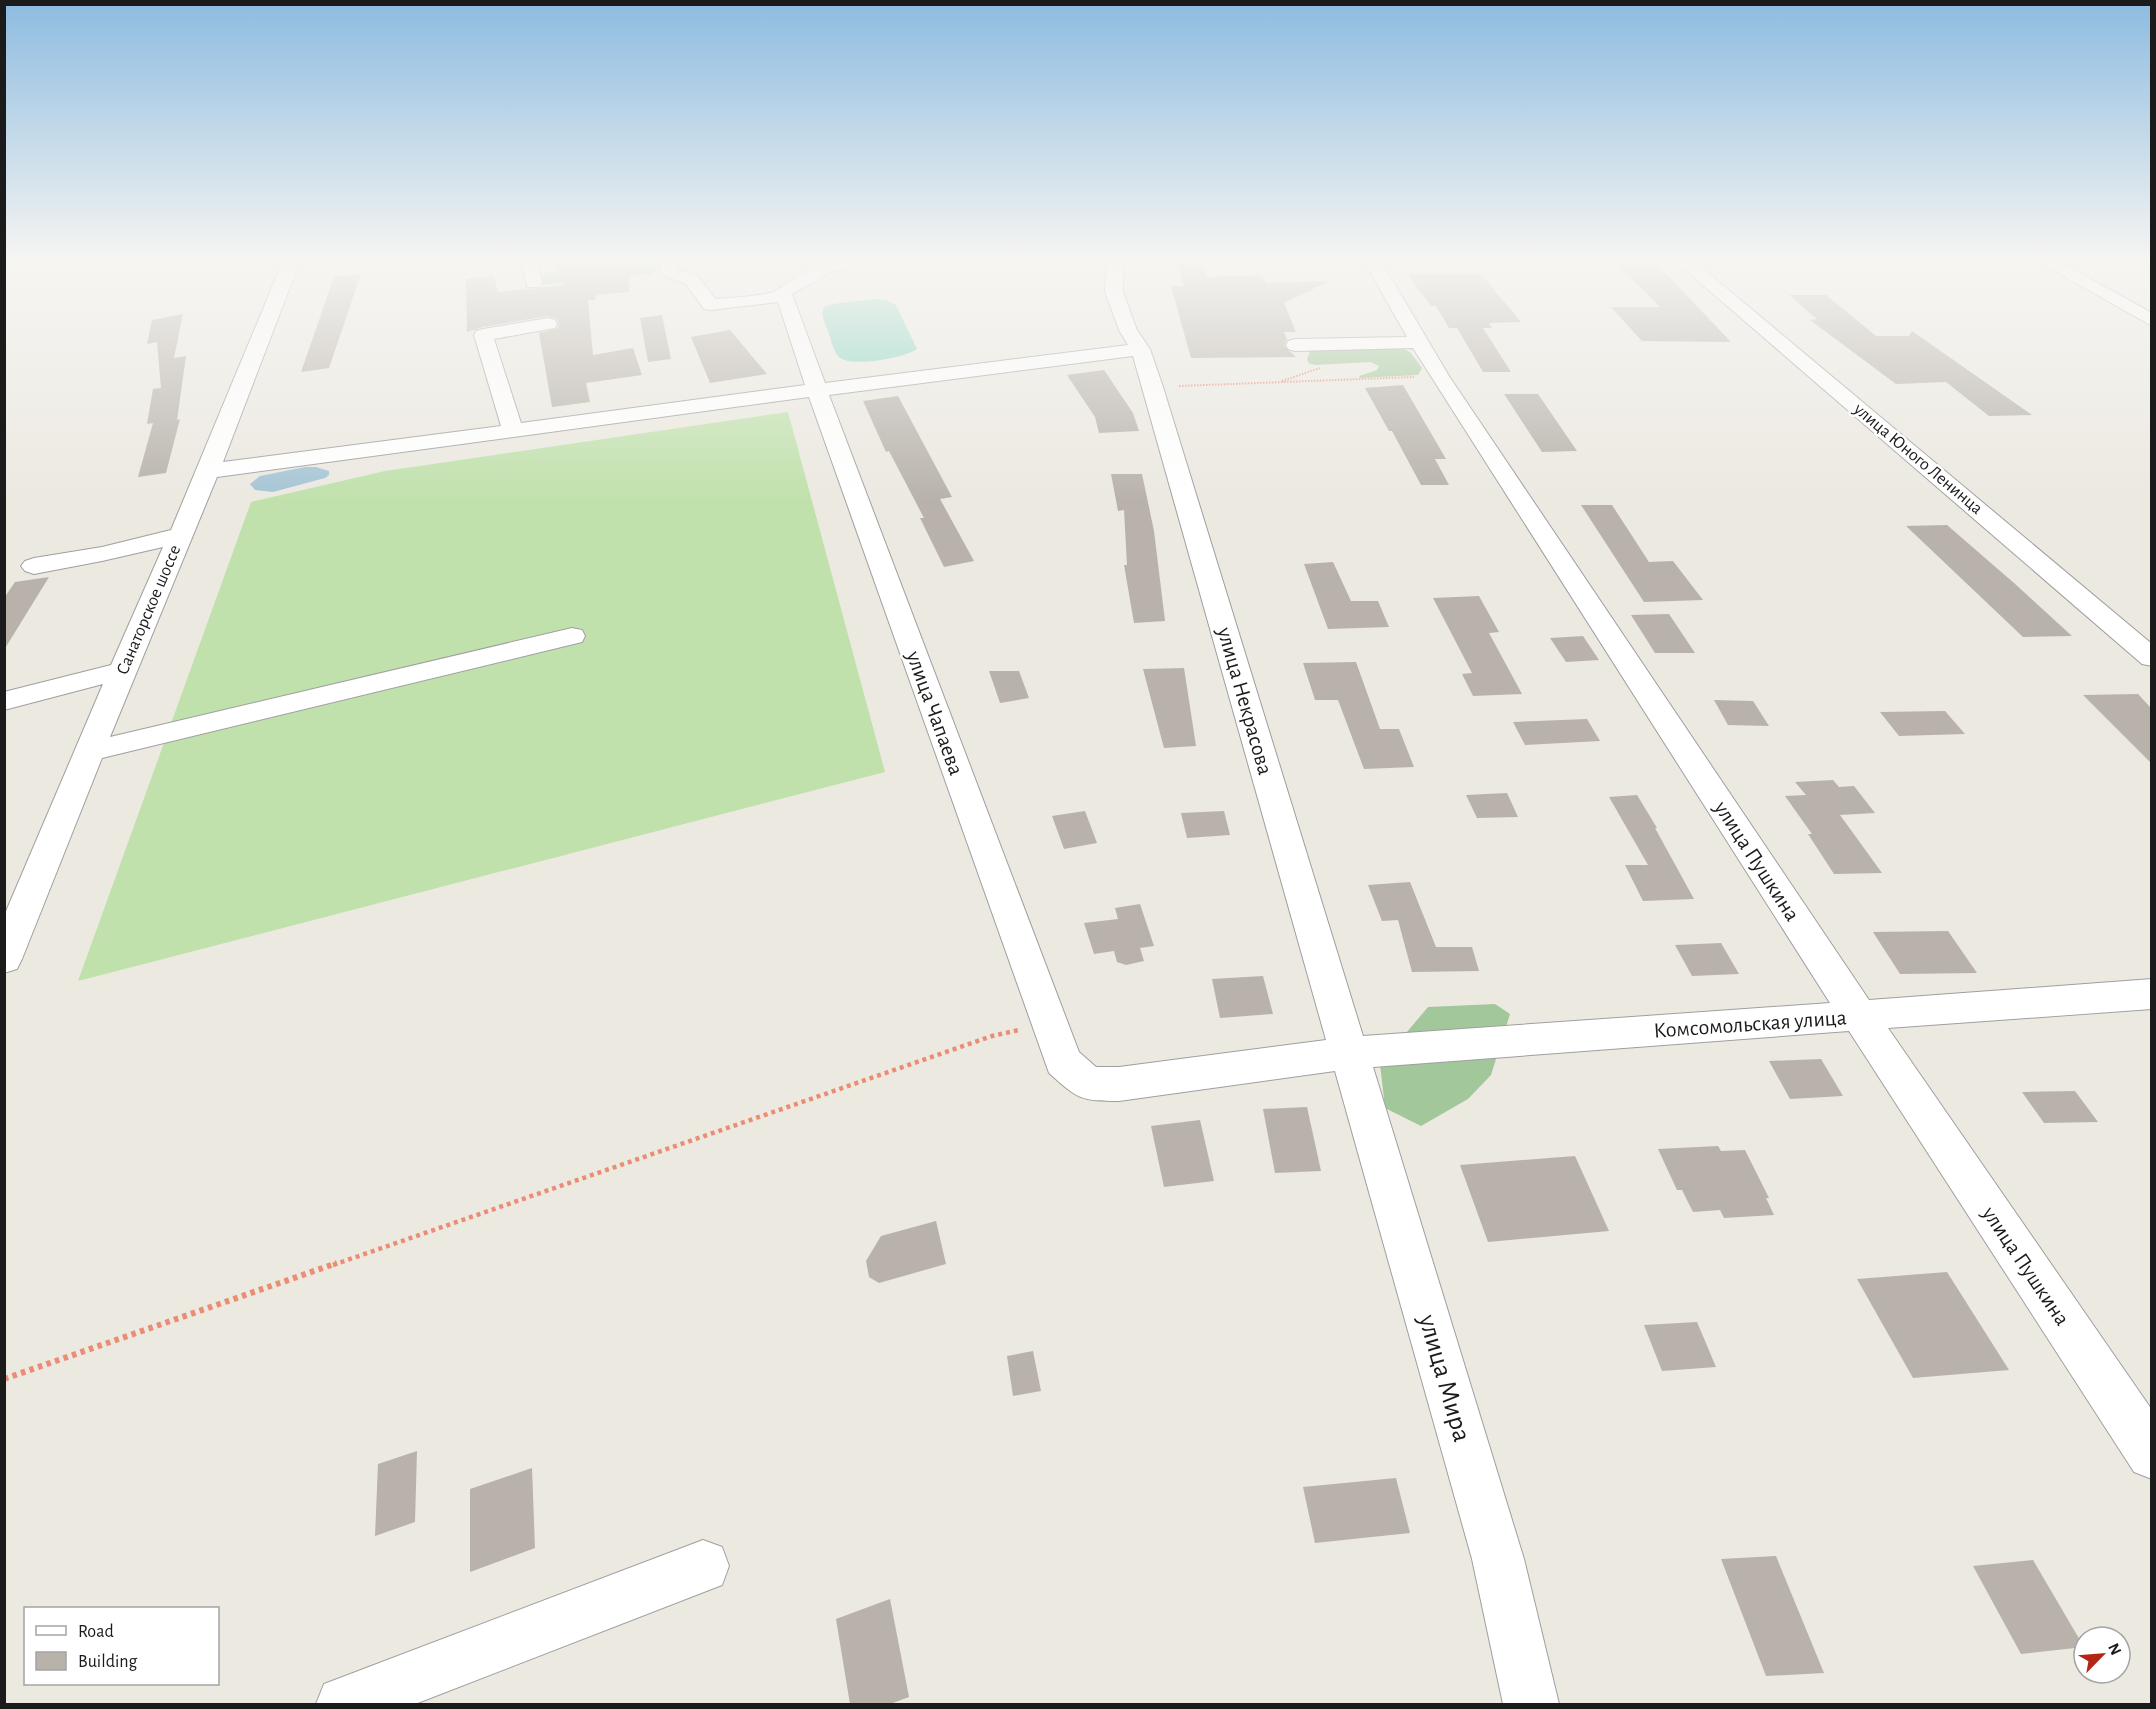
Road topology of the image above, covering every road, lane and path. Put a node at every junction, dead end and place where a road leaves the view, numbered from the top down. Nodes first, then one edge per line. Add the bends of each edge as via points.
1 (260, 341) edge
2 (485, 341) edge
3 (800, 341) edge
4 (1135, 341) edge
5 (1777, 341) edge
6 (1419, 342) joint
7 (1295, 345) dead end
8 (1140, 349) junction
9 (1439, 376) junction
10 (1153, 387) junction
11 (817, 390) junction
12 (513, 430) junction
13 (208, 471) junction
14 (182, 535) junction
15 (34, 566) dead end
16 (572, 636) dead end
17 (2151, 658) edge
18 (123, 670) junction
19 (4, 701) edge
20 (91, 751) junction
21 (4, 958) edge
22 (2151, 994) edge
23 (1858, 1016) junction
24 (1049, 1025) junction
25 (1349, 1053) junction
26 (4, 1380) edge
27 (2151, 1454) edge
28 (703, 1566) dead end
29 (344, 1704) edge
30 (1531, 1704) edge

1 - 13 street, Санаторское шоссе
2 - 12 street
3 - 11 street, улица Чапаева
4 - 8 street, улица Некрасова
5 - 17 street, улица Юного Ленинца
6 - 7 street
6 - 9 street, улица Пушкина
8 - 10 street, улица Некрасова
8 - 11 street
9 - 10 path
9 - 23 street, улица Пушкина
10 - 25 street, улица Некрасова
11 - 12 street
11 - 24 street, улица Чапаева
12 - 13 street
13 - 14 street, Санаторское шоссе
14 - 15 street
14 - 18 street, Санаторское шоссе
16 - 20 street
18 - 19 street
18 - 20 street, Санаторское шоссе
20 - 21 street, Санаторское шоссе
22 - 23 street, Комсомольская улица
23 - 25 street, Комсомольская улица
23 - 27 street, улица Пушкина
24 - 25 street, улица Чапаева via 1063,1062 1088,1084 1119,1084
24 - 26 path via 992,1036
25 - 30 street, улица Мира via 1498,1559
28 - 29 street

